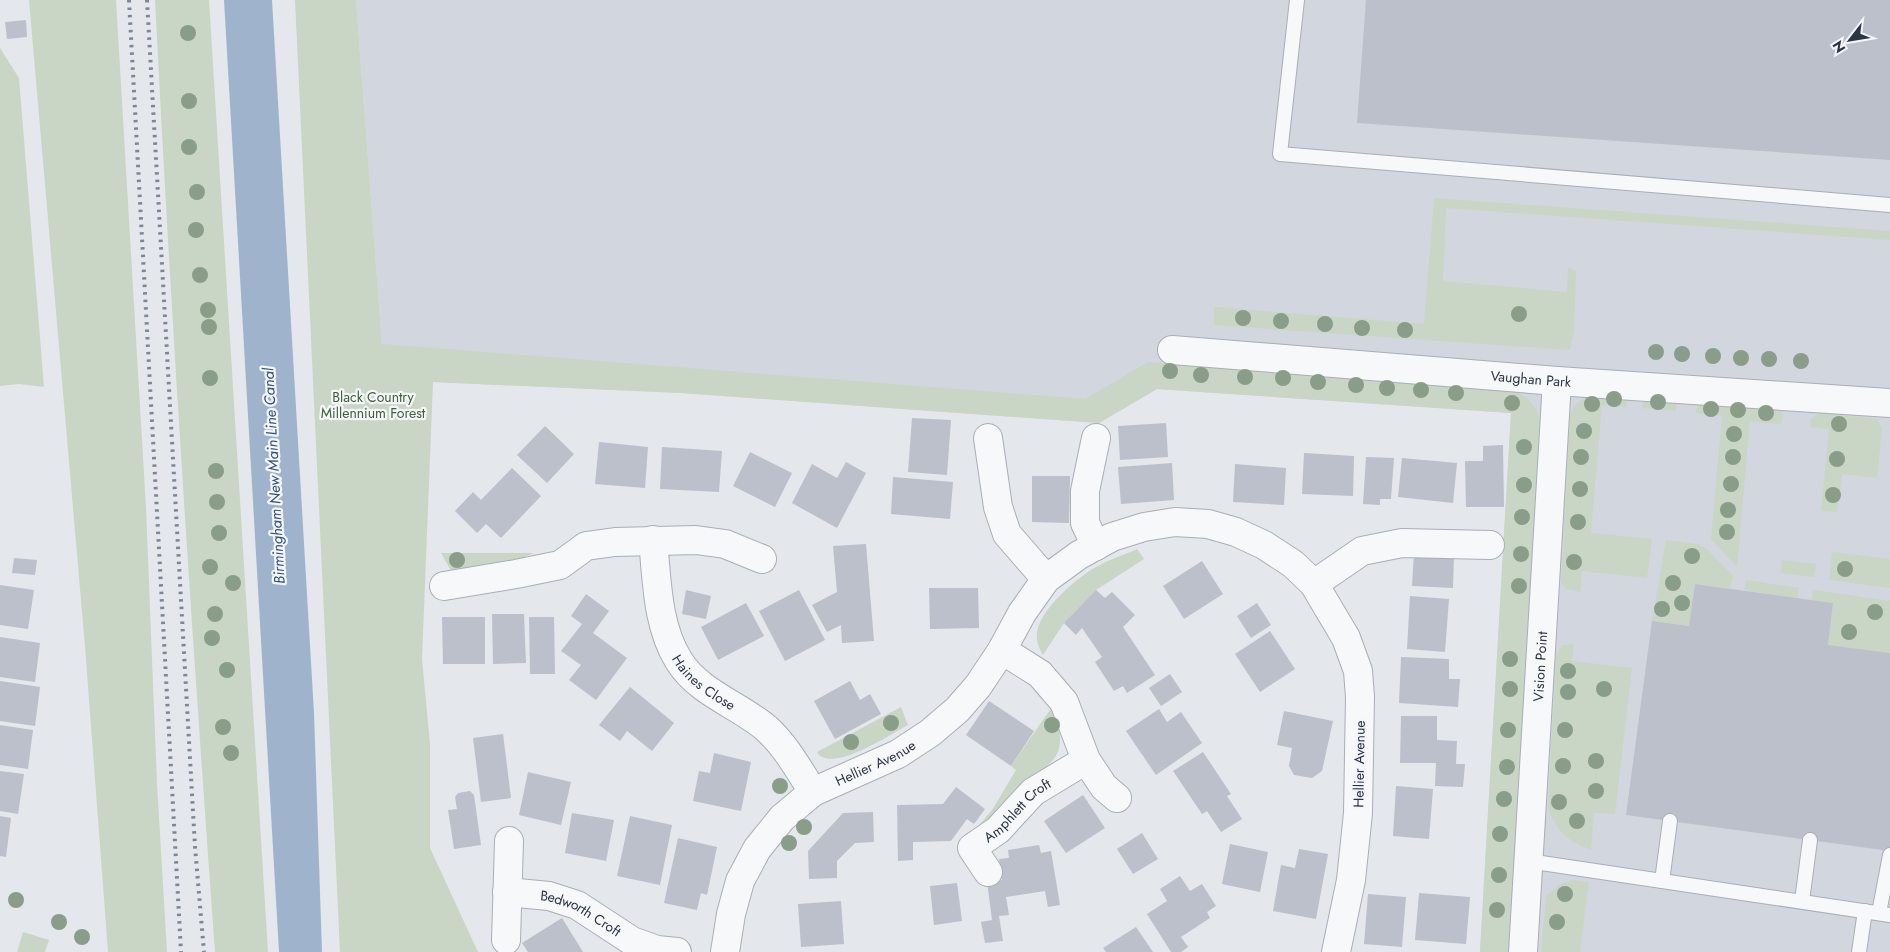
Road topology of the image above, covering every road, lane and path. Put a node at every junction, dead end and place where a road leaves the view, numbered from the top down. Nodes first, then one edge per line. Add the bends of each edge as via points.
1 (1297, 0) edge
2 (1890, 205) edge
3 (1172, 350) dead end
4 (1557, 381) junction
5 (1890, 403) edge
6 (988, 438) dead end
7 (1096, 438) dead end
8 (652, 540) junction
9 (1490, 545) dead end
10 (1096, 546) junction
11 (762, 558) dead end
12 (1046, 579) junction
13 (1314, 584) junction
14 (444, 586) dead end
15 (1002, 650) junction
16 (1086, 760) junction
17 (814, 792) junction
18 (1117, 798) dead end
19 (1670, 821) dead end
20 (1810, 840) dead end
21 (509, 841) dead end
22 (1890, 855) edge
23 (1528, 860) junction
24 (988, 872) dead end
25 (1662, 881) junction
26 (507, 892) junction
27 (1802, 901) junction
28 (1865, 910) junction
29 (1885, 914) edge
30 (506, 940) dead end
31 (677, 952) edge
32 (725, 952) edge
33 (1336, 952) edge
34 (1523, 952) edge
35 (1859, 952) edge

1 - 2 lane via 1280,154
3 - 4 street, Vaughan Park
4 - 5 street, Vaughan Park
4 - 23 street, Vision Point
6 - 12 street via 998,507 1007,534
7 - 10 street via 1085,491 1084,523
8 - 11 street via 725,544
8 - 14 street via 586,546 560,565
8 - 17 street, Haines Close via 660,609 667,637 680,662 696,681 766,729 791,757
9 - 13 street via 1402,543 1362,551
10 - 12 street, Hellier Avenue
10 - 13 street, Hellier Avenue via 1144,527 1176,522 1208,524 1264,545 1293,564
12 - 15 street, Hellier Avenue
13 - 33 street, Hellier Avenue via 1346,638 1358,671 1360,697 1358,814 1351,880
15 - 16 street via 1040,674 1064,702
15 - 17 street, Hellier Avenue via 978,686 930,733 898,754
16 - 18 street via 1104,787
16 - 24 street, Amphlett Croft via 1033,792 998,830 972,848
17 - 32 street, Hellier Avenue via 782,818 757,849 740,881
19 - 25 lane
20 - 27 lane
21 - 26 street
22 - 29 lane
23 - 25 lane
23 - 34 street, Vision Point
25 - 27 lane
26 - 30 street
26 - 31 street, Bedworth Croft via 549,896 577,905 632,941 657,950
27 - 28 lane
28 - 29 lane
28 - 35 lane

